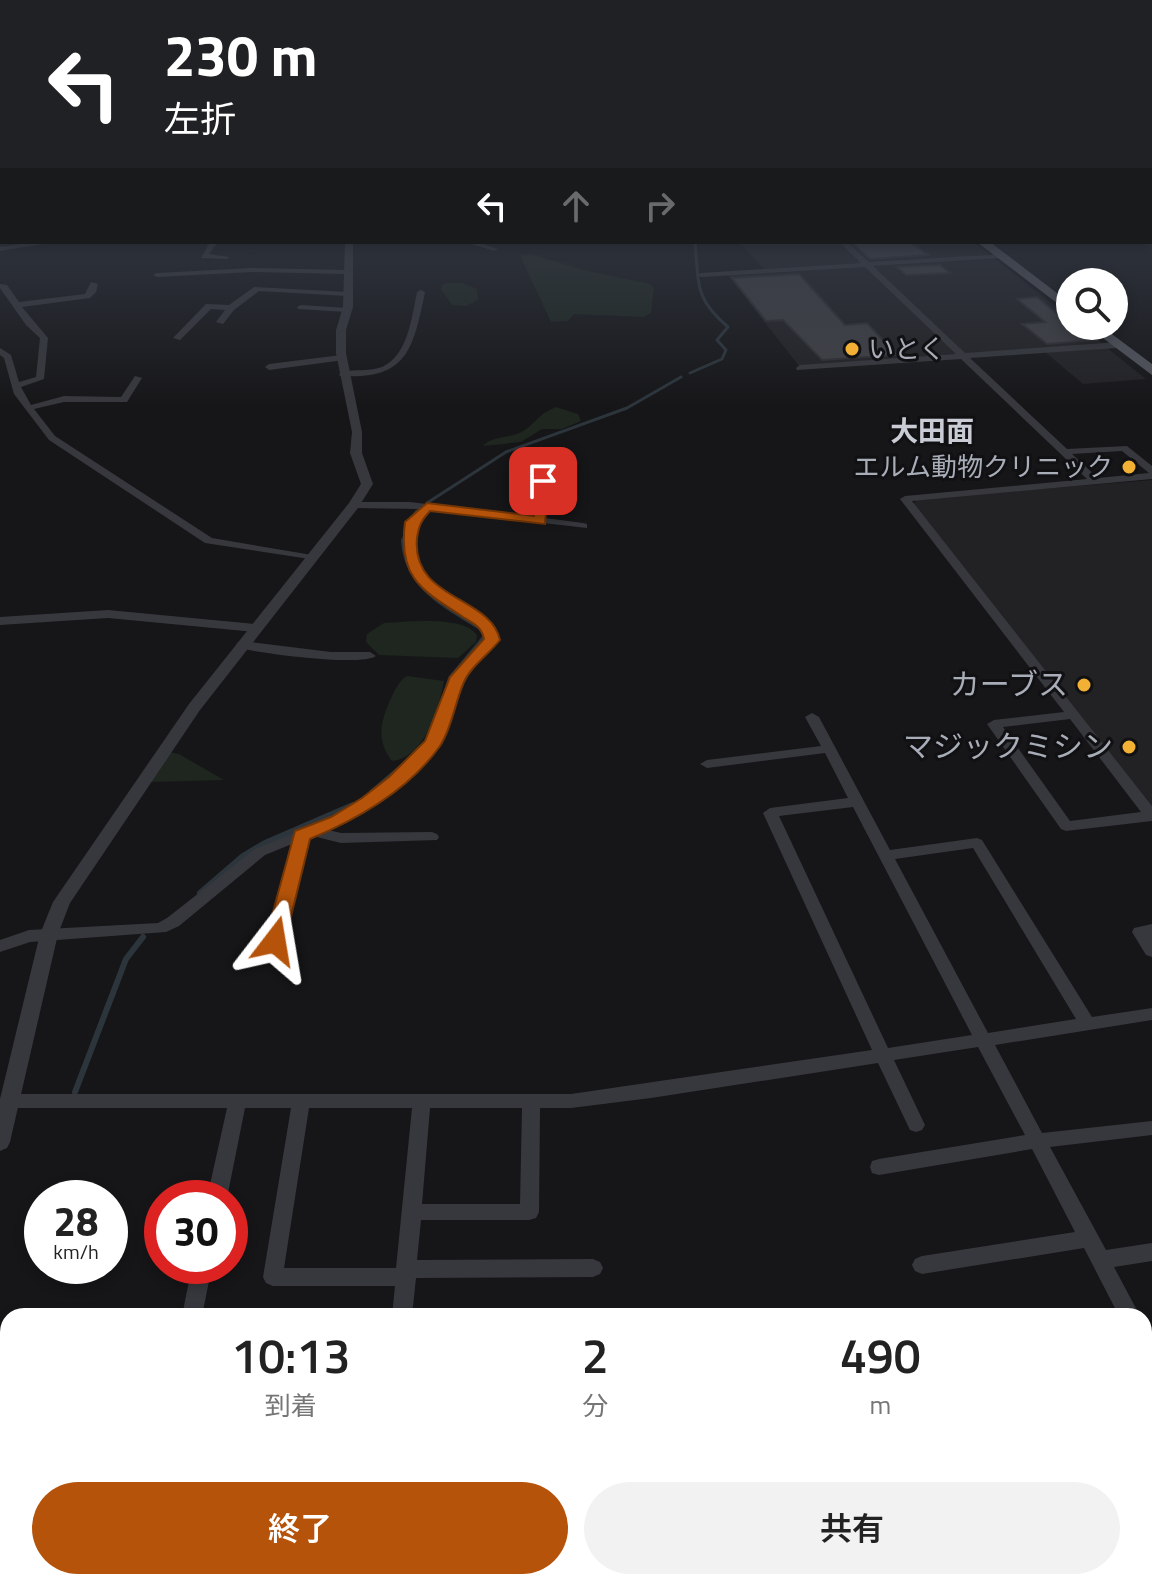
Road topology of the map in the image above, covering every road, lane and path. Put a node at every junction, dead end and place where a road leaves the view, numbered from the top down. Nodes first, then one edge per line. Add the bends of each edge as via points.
1 (348, 260) edge
2 (863, 260) edge
3 (931, 260) edge
4 (1006, 260) edge
5 (867, 264) junction
6 (348, 272) junction
7 (157, 275) dead end
8 (701, 275) dead end
9 (94, 284) dead end
10 (0, 286) edge
11 (421, 292) dead end
12 (348, 294) junction
13 (1056, 298) edge
14 (16, 305) junction
15 (301, 307) dead end
16 (231, 308) junction
17 (347, 310) junction
18 (220, 322) dead end
19 (177, 338) dead end
20 (1111, 340) edge
21 (1117, 345) junction
22 (0, 351) edge
23 (963, 356) junction
24 (341, 358) junction
25 (269, 367) dead end
26 (800, 368) dead end
27 (1152, 371) edge
28 (343, 374) junction
29 (0, 378) edge
30 (138, 378) dead end
31 (14, 381) junction
32 (28, 408) junction
33 (1063, 452) junction
34 (1152, 474) edge
35 (543, 481) dead end
36 (1095, 481) junction
37 (354, 505) junction
38 (427, 507) junction
39 (540, 521) junction
40 (583, 526) dead end
41 (312, 558) junction
42 (0, 621) edge
43 (255, 628) junction
44 (242, 645) junction
45 (370, 656) dead end
46 (1074, 715) junction
47 (812, 717) dead end
48 (828, 749) junction
49 (707, 764) dead end
50 (855, 802) junction
51 (1152, 815) edge
52 (306, 833) junction
53 (432, 837) dead end
54 (886, 855) junction
55 (1152, 930) edge
56 (49, 934) junction
57 (275, 941) dead end
58 (0, 946) edge
59 (1152, 951) edge
60 (1150, 1017) edge
61 (1088, 1024) junction
62 (985, 1040) junction
63 (881, 1054) junction
64 (422, 1100) junction
65 (531, 1100) junction
66 (11, 1101) junction
67 (237, 1102) junction
68 (301, 1102) junction
69 (916, 1125) dead end
70 (1152, 1128) edge
71 (1037, 1141) junction
72 (0, 1142) edge
73 (879, 1167) dead end
74 (221, 1180) edge
75 (412, 1212) junction
76 (1089, 1239) junction
77 (1152, 1252) edge
78 (1100, 1260) junction
79 (922, 1265) dead end
80 (593, 1268) dead end
81 (407, 1273) junction
82 (198, 1284) edge
83 (194, 1308) edge
84 (403, 1308) edge
85 (1126, 1308) edge

1 - 6 street
2 - 5 street
3 - 5 street
4 - 13 main road
5 - 8 street
5 - 23 street
6 - 7 street
6 - 12 street
9 - 14 street via 87,296
10 - 14 street
11 - 28 street via 413,331 400,354 385,369
12 - 16 street via 257,289
12 - 17 street
14 - 31 street via 44,338 45,347 40,379
15 - 17 street
16 - 18 street
16 - 19 street via 209,306
17 - 24 street
20 - 21 main road
21 - 23 street
21 - 27 main road
22 - 31 street via 8,357
23 - 26 street
23 - 33 street
24 - 25 street
24 - 28 street
28 - 37 street via 357,432 356,453 367,484
29 - 31 street
30 - 32 street via 124,400 64,399
31 - 32 street
32 - 41 street via 52,438 209,541
33 - 34 street via 1124,448
33 - 36 street
34 - 36 street
35 - 39 street
36 - 46 street via 905,499
37 - 38 street
37 - 41 street
38 - 39 street
38 - 52 street via 409,530 413,565 438,594 483,623 492,640 458,677 433,743 369,802
39 - 40 street
41 - 43 street
42 - 43 street via 108,614
43 - 44 street
44 - 45 street
44 - 56 street via 158,758 62,902
46 - 51 street
46 - 51 street via 994,724 1066,826
47 - 48 street
48 - 49 street
48 - 50 street
50 - 54 street
50 - 63 street via 770,813
52 - 53 street
52 - 56 street via 238,866 199,904 160,928
52 - 57 street
54 - 61 street via 977,843
54 - 62 street
55 - 59 street via 1140,932
56 - 58 street
56 - 66 street
60 - 61 street
61 - 62 street
62 - 63 street
62 - 71 street
63 - 65 street via 651,1091
63 - 69 street
64 - 65 street
64 - 68 street
64 - 75 street
65 - 75 street via 529,1212
66 - 67 street
66 - 72 street
67 - 68 street
67 - 74 street
68 - 81 street via 273,1277
70 - 71 street
71 - 73 street
71 - 76 street
75 - 81 street
76 - 78 street
76 - 79 street
77 - 78 street
78 - 85 street
80 - 81 street
81 - 84 street
82 - 83 street

